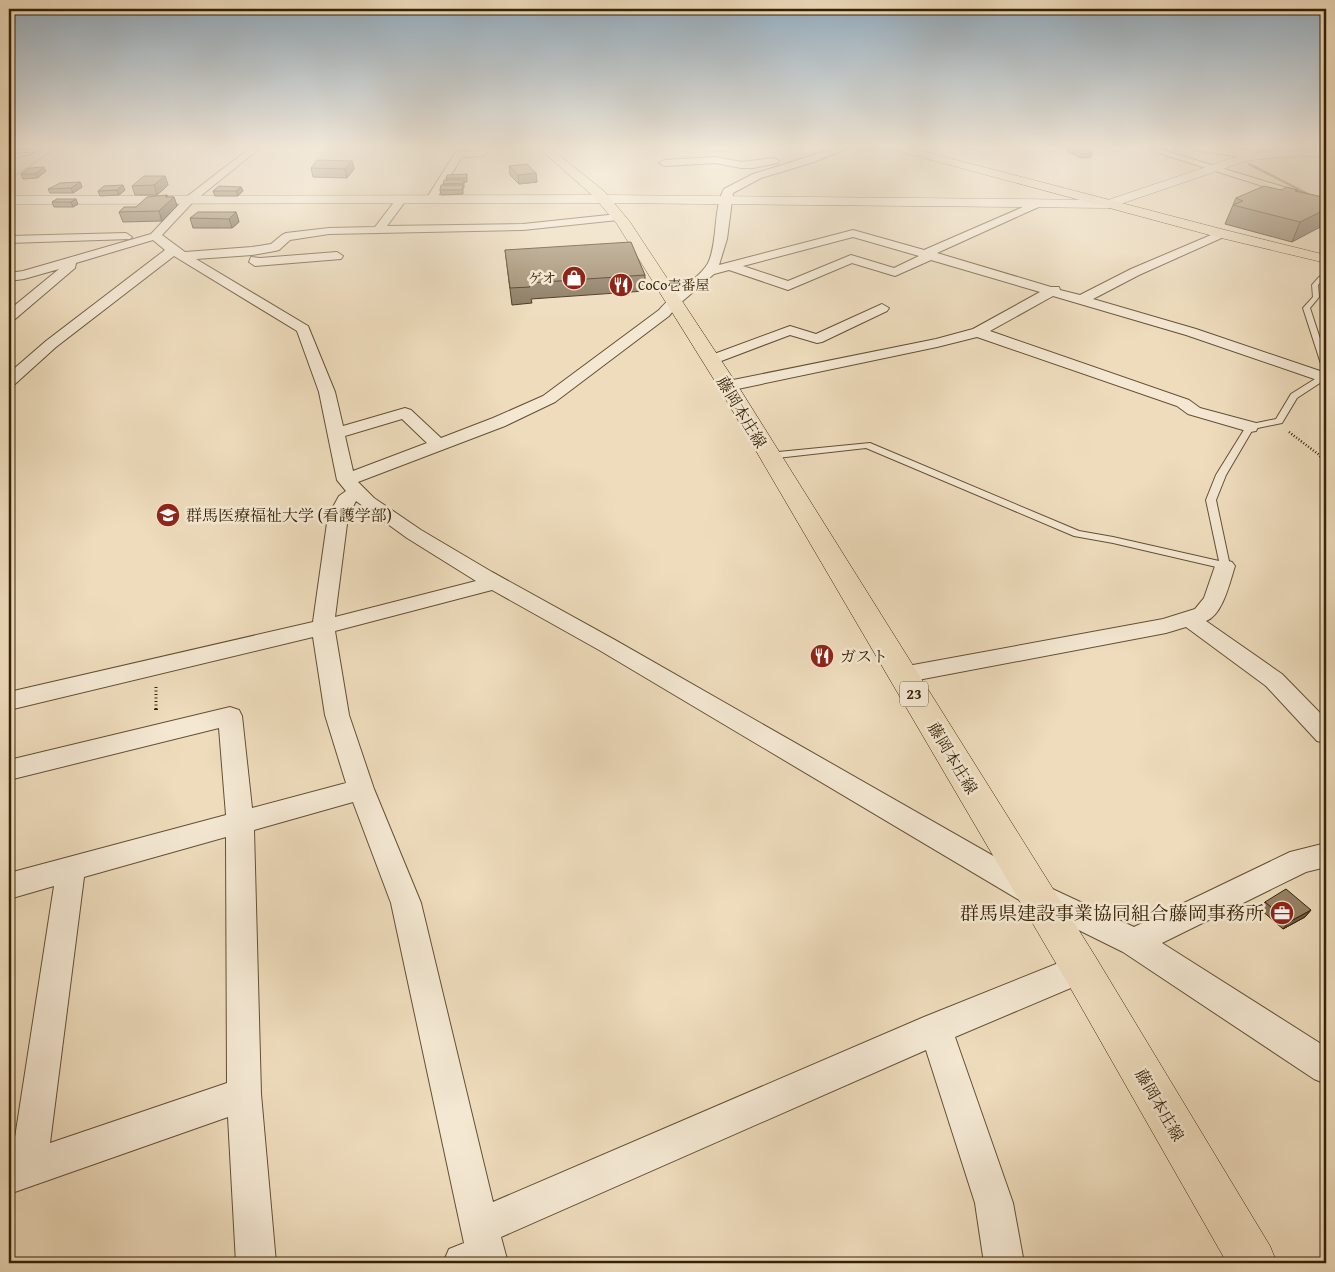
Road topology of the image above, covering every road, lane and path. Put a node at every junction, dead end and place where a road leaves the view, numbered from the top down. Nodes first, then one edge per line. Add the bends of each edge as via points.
1 (182, 207) edge
2 (396, 207) edge
3 (597, 207) edge
4 (621, 207) edge
5 (724, 207) edge
6 (1030, 207) edge
7 (1122, 207) edge
8 (611, 208) junction
9 (378, 231) junction
10 (1222, 234) junction
11 (155, 236) junction
12 (9, 240) edge
13 (252, 251) junction
14 (177, 253) junction
15 (930, 254) junction
16 (337, 256) dead end
17 (78, 259) junction
18 (1326, 260) edge
19 (728, 266) junction
20 (710, 271) junction
21 (1326, 274) edge
22 (9, 277) edge
23 (1054, 290) junction
24 (1083, 299) junction
25 (673, 302) junction
26 (882, 308) dead end
27 (9, 317) edge
28 (978, 332) junction
29 (711, 360) junction
30 (1326, 367) edge
31 (16, 370) edge
32 (1326, 377) edge
33 (9, 381) edge
34 (728, 386) junction
35 (1275, 421) junction
36 (1250, 426) junction
37 (336, 434) junction
38 (438, 445) junction
39 (768, 456) junction
40 (1326, 463) edge
41 (351, 486) junction
42 (1225, 566) junction
43 (496, 582) junction
44 (1189, 619) junction
45 (323, 627) junction
46 (156, 666) junction
47 (902, 675) junction
48 (9, 701) edge
49 (156, 734) junction
50 (1326, 734) edge
51 (9, 770) edge
52 (361, 789) junction
53 (240, 822) junction
54 (1326, 855) edge
55 (71, 868) junction
56 (9, 886) edge
57 (1036, 895) junction
58 (1134, 942) junction
59 (1081, 969) junction
60 (936, 1029) junction
61 (1326, 1067) edge
62 (244, 1094) junction
63 (18, 1173) edge
64 (479, 1252) edge
65 (256, 1263) edge
66 (1004, 1263) edge
67 (1253, 1263) edge

1 - 11 street
2 - 9 street
3 - 8 street
4 - 8 street
5 - 20 street via 721,239
6 - 15 street
7 - 10 main road
8 - 9 street via 523,227
8 - 25 main road, 藤岡本庄線 / 23
9 - 13 street via 329,231 286,238 275,247
10 - 18 main road
10 - 24 street
11 - 12 street
11 - 14 street
11 - 17 street
13 - 14 street
13 - 16 street via 255,262
14 - 31 street
14 - 37 street via 303,329 327,392
15 - 19 street via 853,233
15 - 19 street via 895,272 851,259 788,286
15 - 23 street
17 - 22 street
17 - 27 street
19 - 20 street
20 - 25 street
21 - 30 lane via 1315,285 1316,298 1306,308
23 - 24 street
23 - 28 street
24 - 32 street
25 - 29 main road, 藤岡本庄線 / 23
25 - 38 street via 664,313 549,399
26 - 29 street via 817,340 790,330
28 - 34 street
28 - 36 street via 1183,403 1194,411
29 - 34 main road, 藤岡本庄線 / 23
31 - 33 street
32 - 35 lane via 1294,396
34 - 39 main road, 藤岡本庄線 / 23
35 - 36 lane
35 - 40 path
36 - 42 lane via 1211,500
37 - 38 street via 404,413
37 - 41 street
38 - 41 street
39 - 42 lane via 867,445 1077,534
39 - 47 main road, 藤岡本庄線 / 23
41 - 43 street via 367,502 414,534
41 - 45 street via 338,516
42 - 44 street via 1214,599 1203,614
43 - 45 street
43 - 57 street
44 - 47 street
44 - 50 street via 1274,680
45 - 46 street
45 - 52 street via 338,714
46 - 48 street
46 - 49 path
47 - 57 main road, 藤岡本庄線 / 23
49 - 51 street
49 - 53 street via 230,716
52 - 53 street
52 - 64 street via 406,904
53 - 55 street
53 - 62 street
54 - 58 street via 1300,861
55 - 56 street
55 - 63 street
57 - 58 street
57 - 59 main road, 藤岡本庄線 / 23
58 - 61 street
59 - 60 street
59 - 67 main road, 藤岡本庄線 / 23
60 - 64 street
60 - 66 street via 994,1203
62 - 63 street
62 - 65 street

